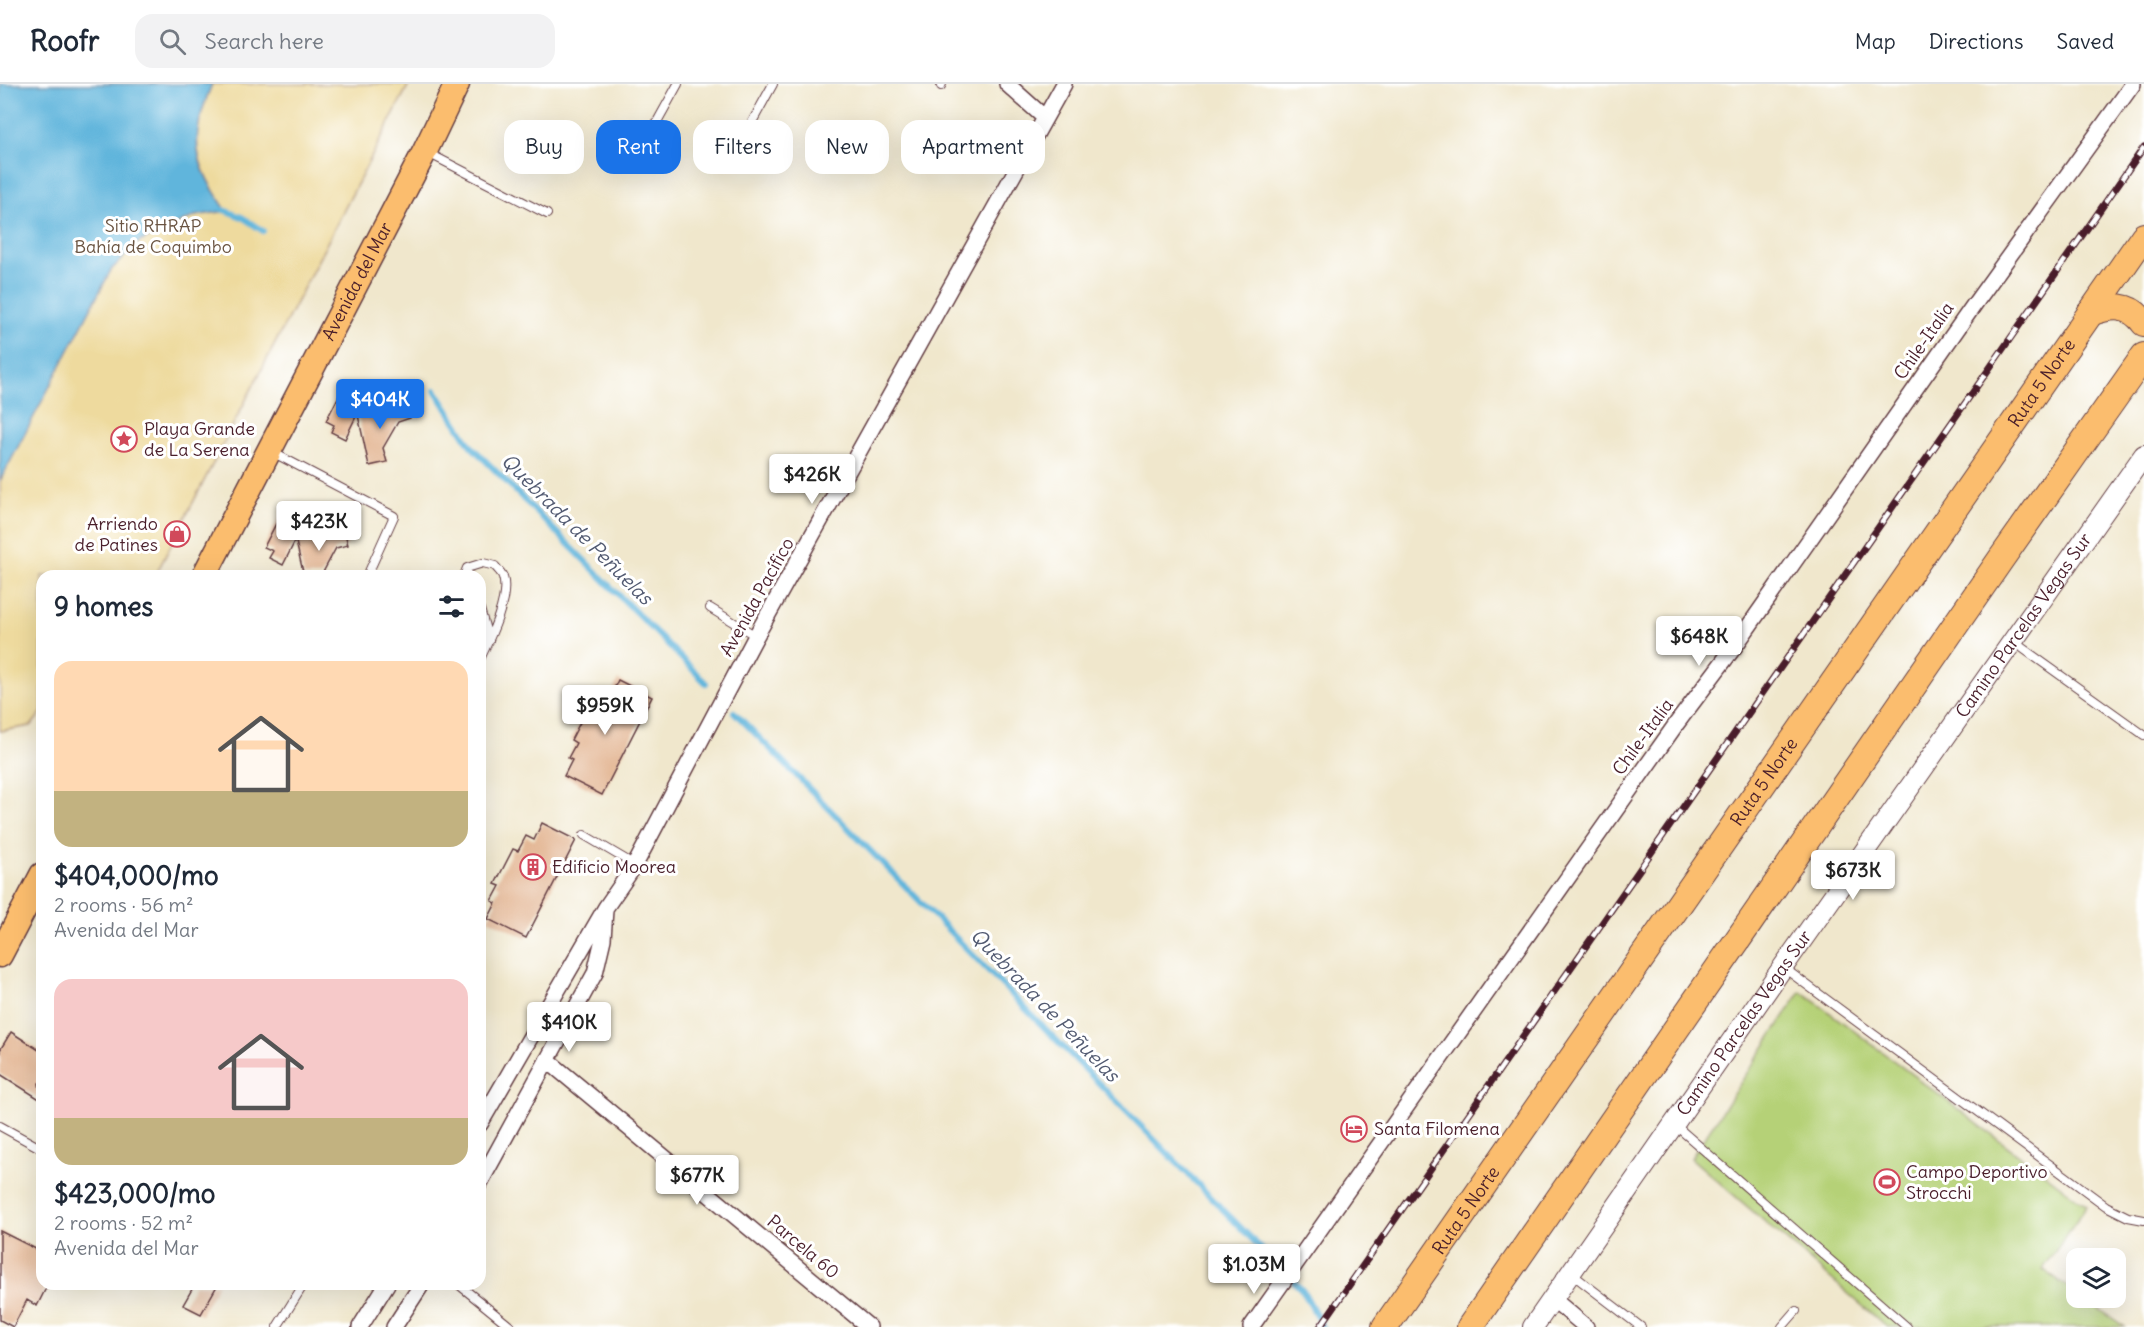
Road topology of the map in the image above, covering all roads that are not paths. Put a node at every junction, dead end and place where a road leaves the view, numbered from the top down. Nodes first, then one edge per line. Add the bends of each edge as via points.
1 (457, 84) edge
2 (678, 84) edge
3 (773, 84) edge
4 (1006, 84) edge
5 (1064, 84) edge
6 (2133, 84) edge
7 (1045, 118) junction
8 (658, 120) edge
9 (753, 120) edge
10 (425, 151) junction
11 (547, 214) dead end
12 (2144, 236) edge
13 (2090, 313) junction
14 (2144, 323) edge
15 (2144, 356) edge
16 (271, 451) junction
17 (2144, 455) edge
18 (207, 570) edge
19 (370, 570) edge
20 (466, 570) edge
21 (710, 608) dead end
22 (486, 628) edge
23 (756, 636) junction
24 (489, 641) junction
25 (2013, 641) junction
26 (486, 647) edge
27 (2144, 735) edge
28 (584, 835) dead end
29 (635, 865) junction
30 (36, 902) edge
31 (606, 907) junction
32 (0, 955) edge
33 (1783, 967) junction
34 (547, 1060) junction
35 (486, 1114) edge
36 (1675, 1125) junction
37 (0, 1126) edge
38 (36, 1146) edge
39 (486, 1172) edge
40 (2144, 1220) edge
41 (1570, 1274) junction
42 (300, 1290) edge
43 (383, 1290) edge
44 (413, 1290) edge
45 (465, 1290) edge
46 (1553, 1299) junction
47 (1796, 1311) dead end
48 (277, 1327) edge
49 (360, 1327) edge
50 (394, 1327) edge
51 (511, 1327) edge
52 (869, 1327) edge
53 (1251, 1327) edge
54 (1385, 1327) edge
55 (1470, 1327) edge
56 (1533, 1327) edge
57 (1587, 1327) edge
58 (1641, 1327) edge
59 (1782, 1327) edge
60 (1907, 1327) edge

1 - 10 main road, Avenida del Mar
2 - 8 lane
3 - 9 lane
4 - 7 street
5 - 7 street, Avenida Pacífico
6 - 53 street, Chile-Italia
7 - 23 street, Avenida Pacífico
10 - 11 lane
10 - 16 main road, Avenida del Mar
12 - 13 highway, Ruta 5 Norte
13 - 14 highway via 2121,306
13 - 54 highway, Ruta 5 Norte
15 - 55 highway
16 - 18 main road, Avenida del Mar
16 - 19 lane via 394,516
17 - 25 street, Camino Parcelas Vegas Sur
20 - 24 lane via 483,563 495,566 504,577 504,598
21 - 23 lane
22 - 24 lane
23 - 29 street, Avenida Pacífico
24 - 26 lane
25 - 27 lane
25 - 33 street, Camino Parcelas Vegas Sur
28 - 29 lane
29 - 31 street, Avenida Pacífico
30 - 32 main road
31 - 34 street, Avenida Pacífico via 595,973
31 - 35 street, Avenida Pacífico
33 - 36 street, Camino Parcelas Vegas Sur
33 - 40 lane via 2106,1206
34 - 39 street, Avenida Pacífico
34 - 52 street, Parcela 60
36 - 41 street, Camino Parcelas Vegas Sur
36 - 60 lane
37 - 38 lane
41 - 46 street, Camino Parcelas Vegas Sur
41 - 58 lane
42 - 48 lane
43 - 49 street
44 - 50 street
45 - 51 lane
46 - 56 street, Camino Parcelas Vegas Sur
46 - 57 street
47 - 59 lane

